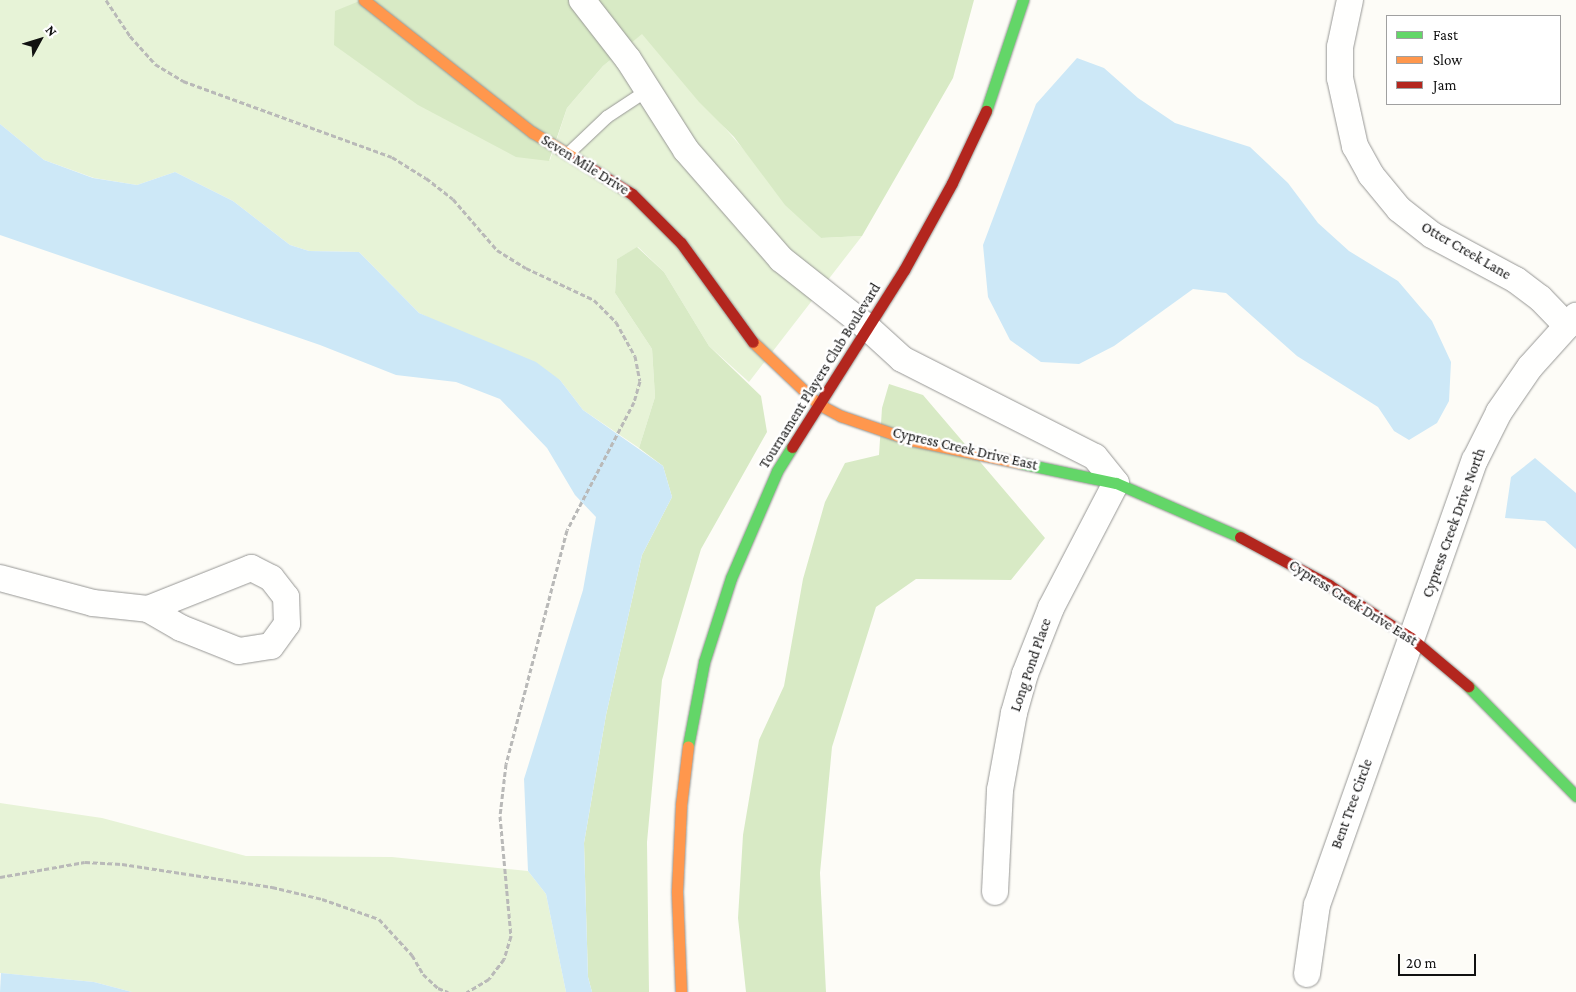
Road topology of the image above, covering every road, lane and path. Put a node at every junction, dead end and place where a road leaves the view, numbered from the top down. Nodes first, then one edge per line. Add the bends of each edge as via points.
1 (106, 0) edge
2 (364, 0) edge
3 (582, 0) edge
4 (1023, 0) edge
5 (1350, 0) edge
6 (648, 90) junction
7 (568, 154) junction
8 (1571, 321) edge
9 (868, 327) junction
10 (818, 404) junction
11 (1116, 483) junction
12 (0, 578) edge
13 (148, 608) junction
14 (1412, 638) junction
15 (1576, 796) edge
16 (0, 877) edge
17 (995, 892) dead end
18 (1307, 974) dead end
19 (448, 992) edge
20 (467, 992) edge
21 (681, 992) edge

1 - 20 path via 130,36 155,64 183,81 392,157 453,199 496,250 594,300 616,322 635,356 640,381 634,402 567,530 506,764 500,816 511,936 504,959 489,979
2 - 7 street, Seven Mile Drive via 532,132
3 - 6 street
4 - 9 street, Tournament Players Club Boulevard via 987,107 956,175 904,270
5 - 8 street, Otter Creek Lane via 1340,47 1340,78 1355,146 1371,175 1399,208 1432,235 1516,280
6 - 7 lane via 607,117
6 - 9 street via 686,150 781,259
7 - 10 street, Seven Mile Drive via 639,200 681,243 751,340
8 - 14 street, Cypress Creek Drive North via 1530,367 1500,412 1475,460
9 - 10 street, Tournament Players Club Boulevard
9 - 11 street, Cypress Creek Drive East via 902,359 1095,458
10 - 11 street, Cypress Creek Drive East via 842,416 911,440
10 - 21 street, Tournament Players Club Boulevard via 778,471 752,524 730,578 704,662 692,718 681,805 677,891
11 - 14 street, Cypress Creek Drive East via 1249,540 1330,585
11 - 17 street, Long Pond Place via 1051,608 1023,682 1000,790
12 - 13 street via 93,603
13 - 13 street via 181,628 239,650 271,646 287,624 286,597 270,578 250,568
14 - 15 street, Cypress Creek Drive East via 1478,694
14 - 18 street, Bent Tree Circle via 1317,905
16 - 19 path via 85,862 122,864 272,887 379,919 412,955 422,974

